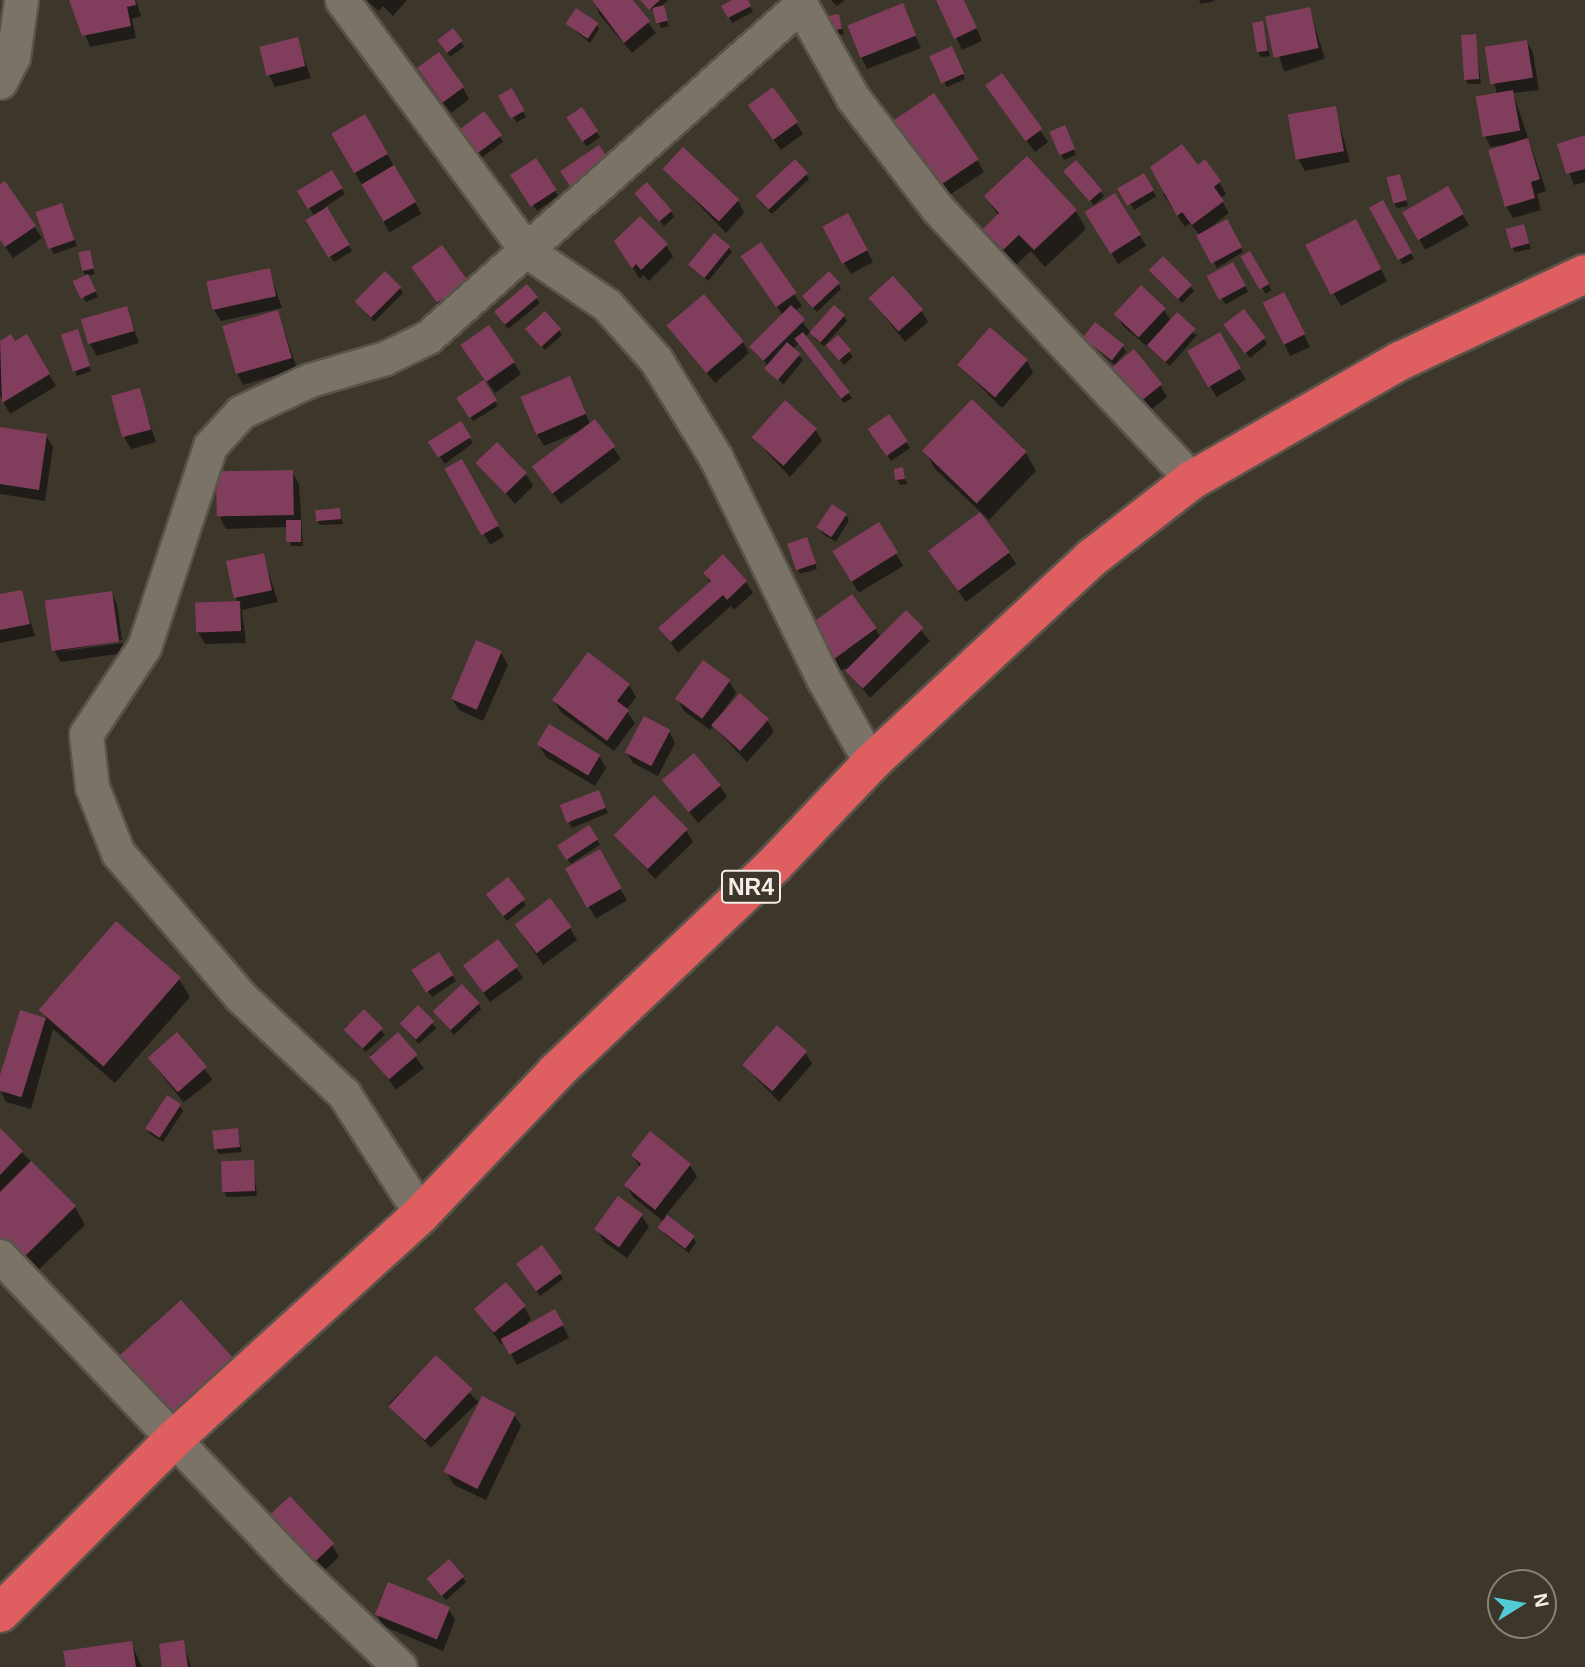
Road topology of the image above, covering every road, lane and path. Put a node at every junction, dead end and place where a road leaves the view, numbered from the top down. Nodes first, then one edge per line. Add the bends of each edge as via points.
1 (21, 0) edge
2 (342, 0) edge
3 (799, 3) edge
4 (0, 82) edge
5 (527, 251) junction
6 (1585, 274) edge
7 (1192, 480) junction
8 (871, 763) junction
9 (421, 1214) junction
10 (0, 1256) edge
11 (174, 1439) junction
12 (0, 1613) edge
13 (400, 1667) edge

1 - 4 street via 13,57
2 - 5 street
3 - 5 street
3 - 7 street via 853,98 937,208
5 - 8 street via 607,305 656,360 716,458 824,680
5 - 9 street via 428,337 385,358 310,380 241,412 210,446 144,647 86,734 92,787 118,853 240,997 344,1094
6 - 7 highway, NR4 via 1400,361
7 - 8 highway, NR4 via 1093,557
8 - 9 highway, NR4 via 774,865 556,1072
9 - 11 highway, NR4
10 - 11 street
11 - 12 highway, NR4
11 - 13 street via 320,1592

